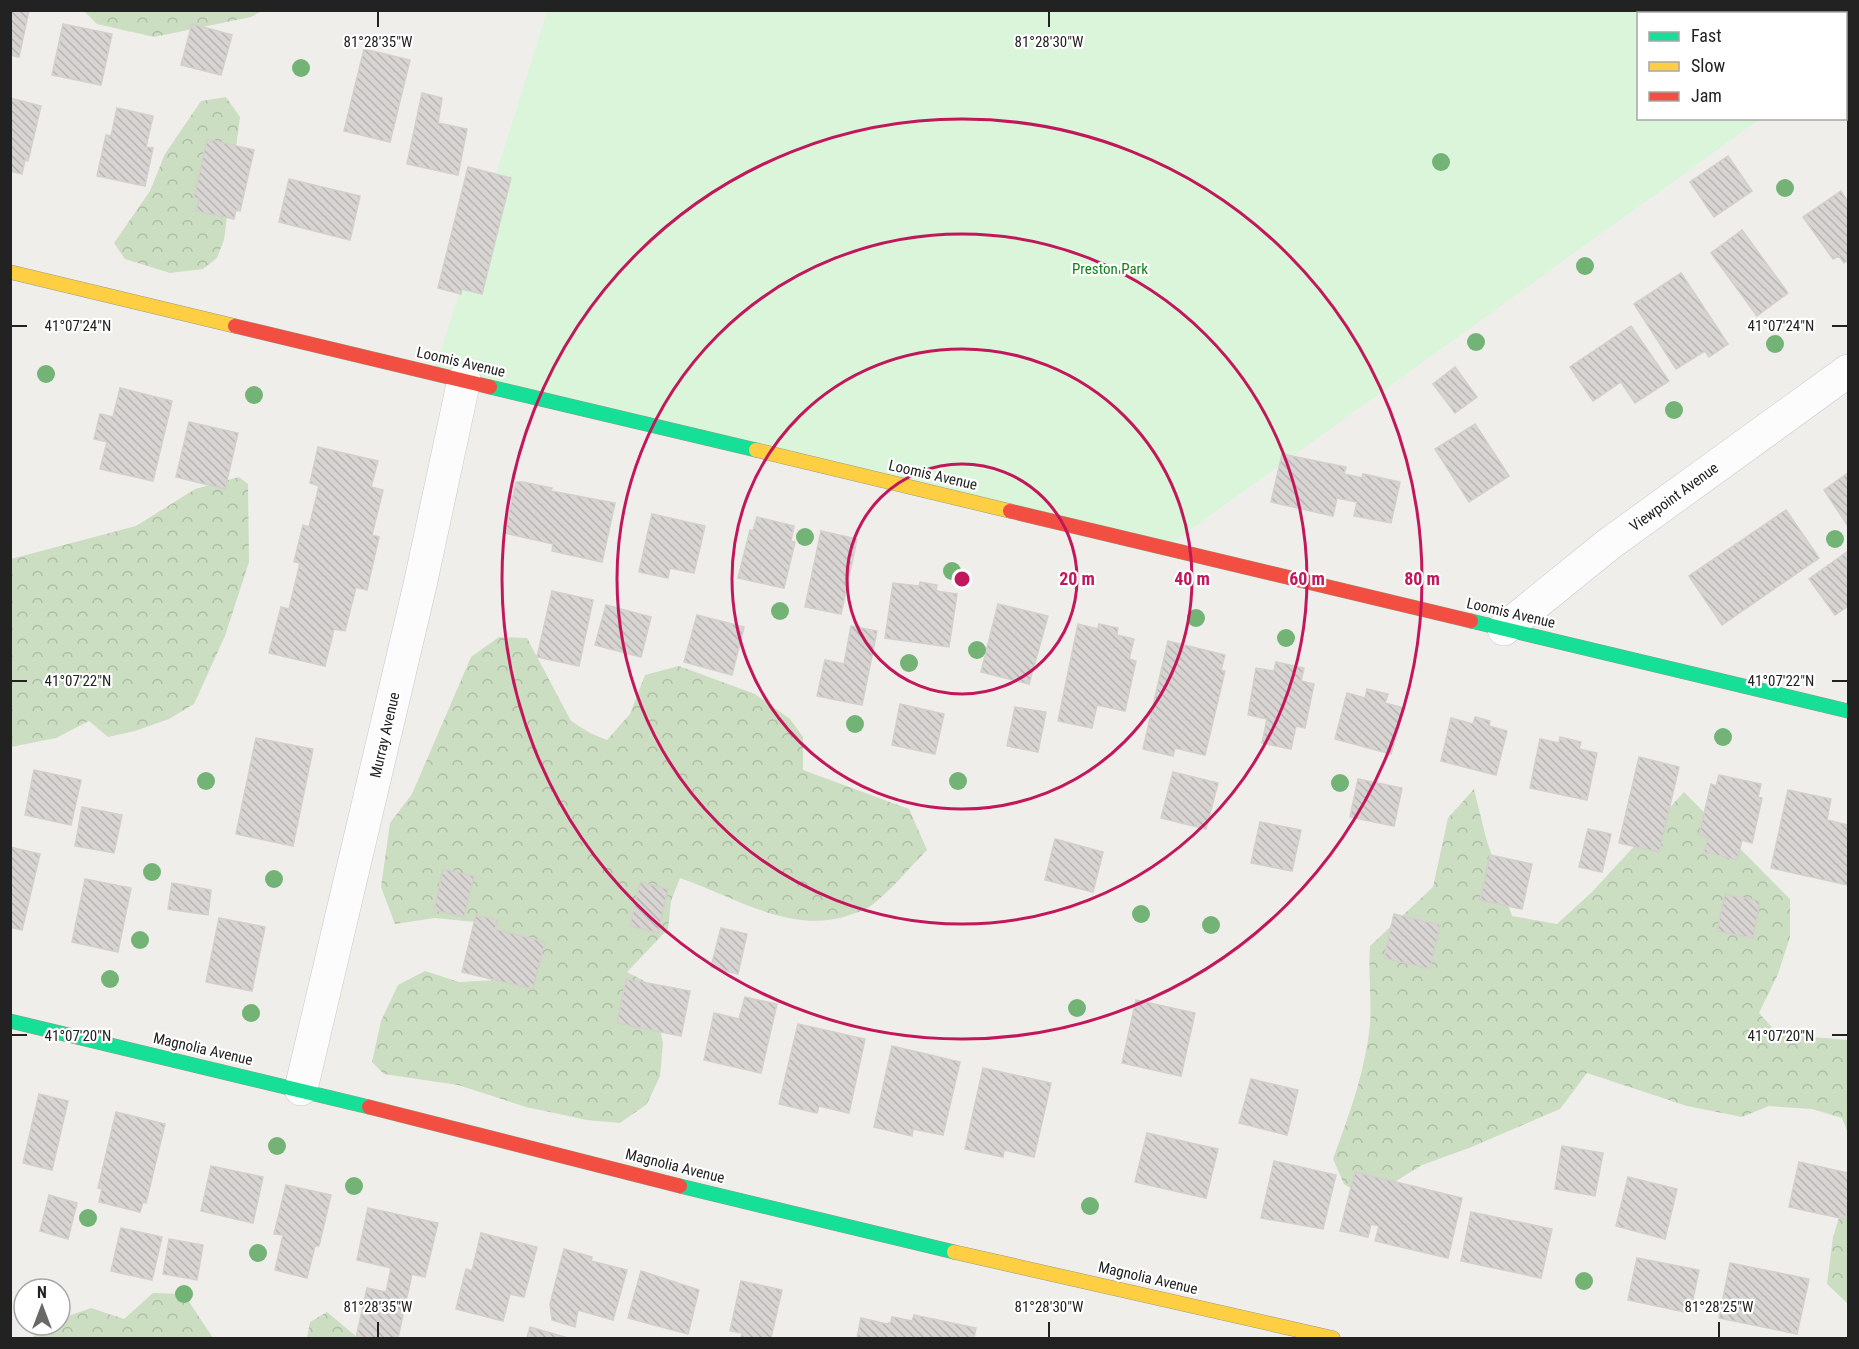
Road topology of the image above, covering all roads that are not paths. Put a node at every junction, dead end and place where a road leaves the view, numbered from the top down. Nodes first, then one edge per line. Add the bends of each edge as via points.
1 (10, 272) edge
2 (1848, 371) edge
3 (464, 380) junction
4 (1504, 629) junction
5 (1848, 711) edge
6 (10, 1021) edge
7 (301, 1089) junction
8 (1333, 1338) edge

1 - 3 street, Loomis Avenue
2 - 4 street, Viewpoint Avenue via 1609,544
3 - 4 street, Loomis Avenue
3 - 7 street, Murray Avenue via 420,585
4 - 5 street, Loomis Avenue
6 - 7 street, Magnolia Avenue
7 - 8 street, Magnolia Avenue via 846,1227

